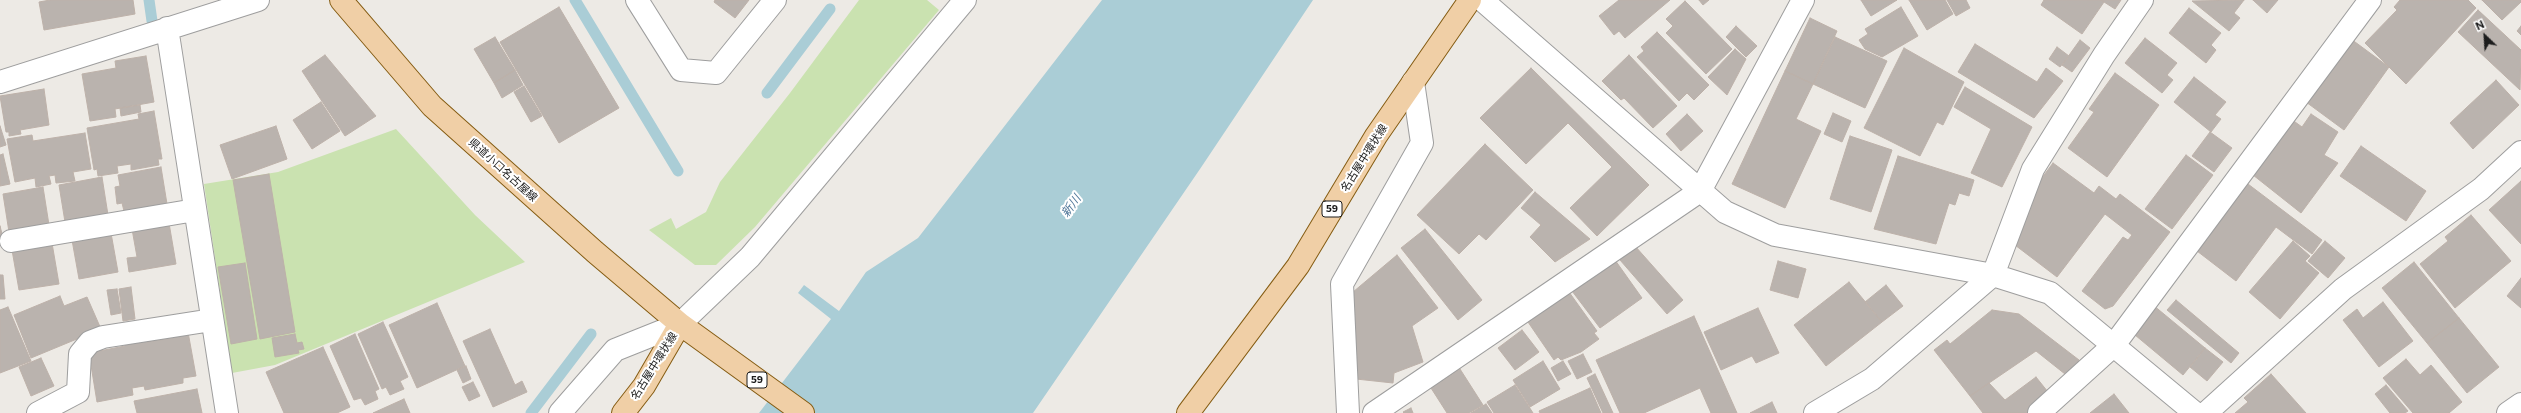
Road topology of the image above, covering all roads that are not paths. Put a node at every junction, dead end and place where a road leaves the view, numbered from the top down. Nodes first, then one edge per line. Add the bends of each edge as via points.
1 (258, 0) edge
2 (341, 0) edge
3 (637, 0) edge
4 (776, 0) edge
5 (965, 0) edge
6 (1470, 0) edge
7 (1482, 0) edge
8 (1803, 0) edge
9 (2142, 0) edge
10 (2370, 0) edge
11 (167, 28) junction
12 (0, 82) edge
13 (1413, 82) junction
14 (2521, 152) edge
15 (1700, 190) junction
16 (196, 210) junction
17 (11, 241) dead end
18 (1993, 275) junction
19 (212, 320) junction
20 (680, 324) junction
21 (2114, 345) junction
22 (2521, 404) edge
23 (38, 413) edge
24 (227, 413) edge
25 (560, 413) edge
26 (623, 413) edge
27 (803, 413) edge
28 (1188, 413) edge
29 (1348, 413) edge
30 (1374, 413) edge
31 (1815, 413) edge
32 (2039, 413) edge
33 (2195, 413) edge
34 (2206, 413) edge
35 (2508, 413) edge

1 - 11 street
2 - 20 main road, 県道小口名古屋線 via 432,106 595,252
3 - 4 street via 681,70 716,72
5 - 20 street via 750,257
6 - 13 main road, 名古屋中環状線 / 59
7 - 15 street
8 - 15 street
9 - 18 street via 2104,55 2033,169
10 - 21 street
11 - 12 street
11 - 16 street
13 - 28 main road, 名古屋中環状線 / 59 via 1376,136 1298,266
13 - 29 street via 1422,143 1342,284
14 - 34 street via 2481,189 2343,289
15 - 18 street via 1726,212 1775,235
15 - 30 street
16 - 17 street
16 - 19 street
18 - 21 street via 2050,293
18 - 31 street via 1872,379
19 - 23 street via 103,337 90,342 80,354 78,392
19 - 24 street
20 - 25 street via 615,350
20 - 26 main road, 名古屋中環状線 via 644,386
20 - 27 main road, 名古屋中環状線 / 59
21 - 32 street
21 - 33 street
22 - 35 street

